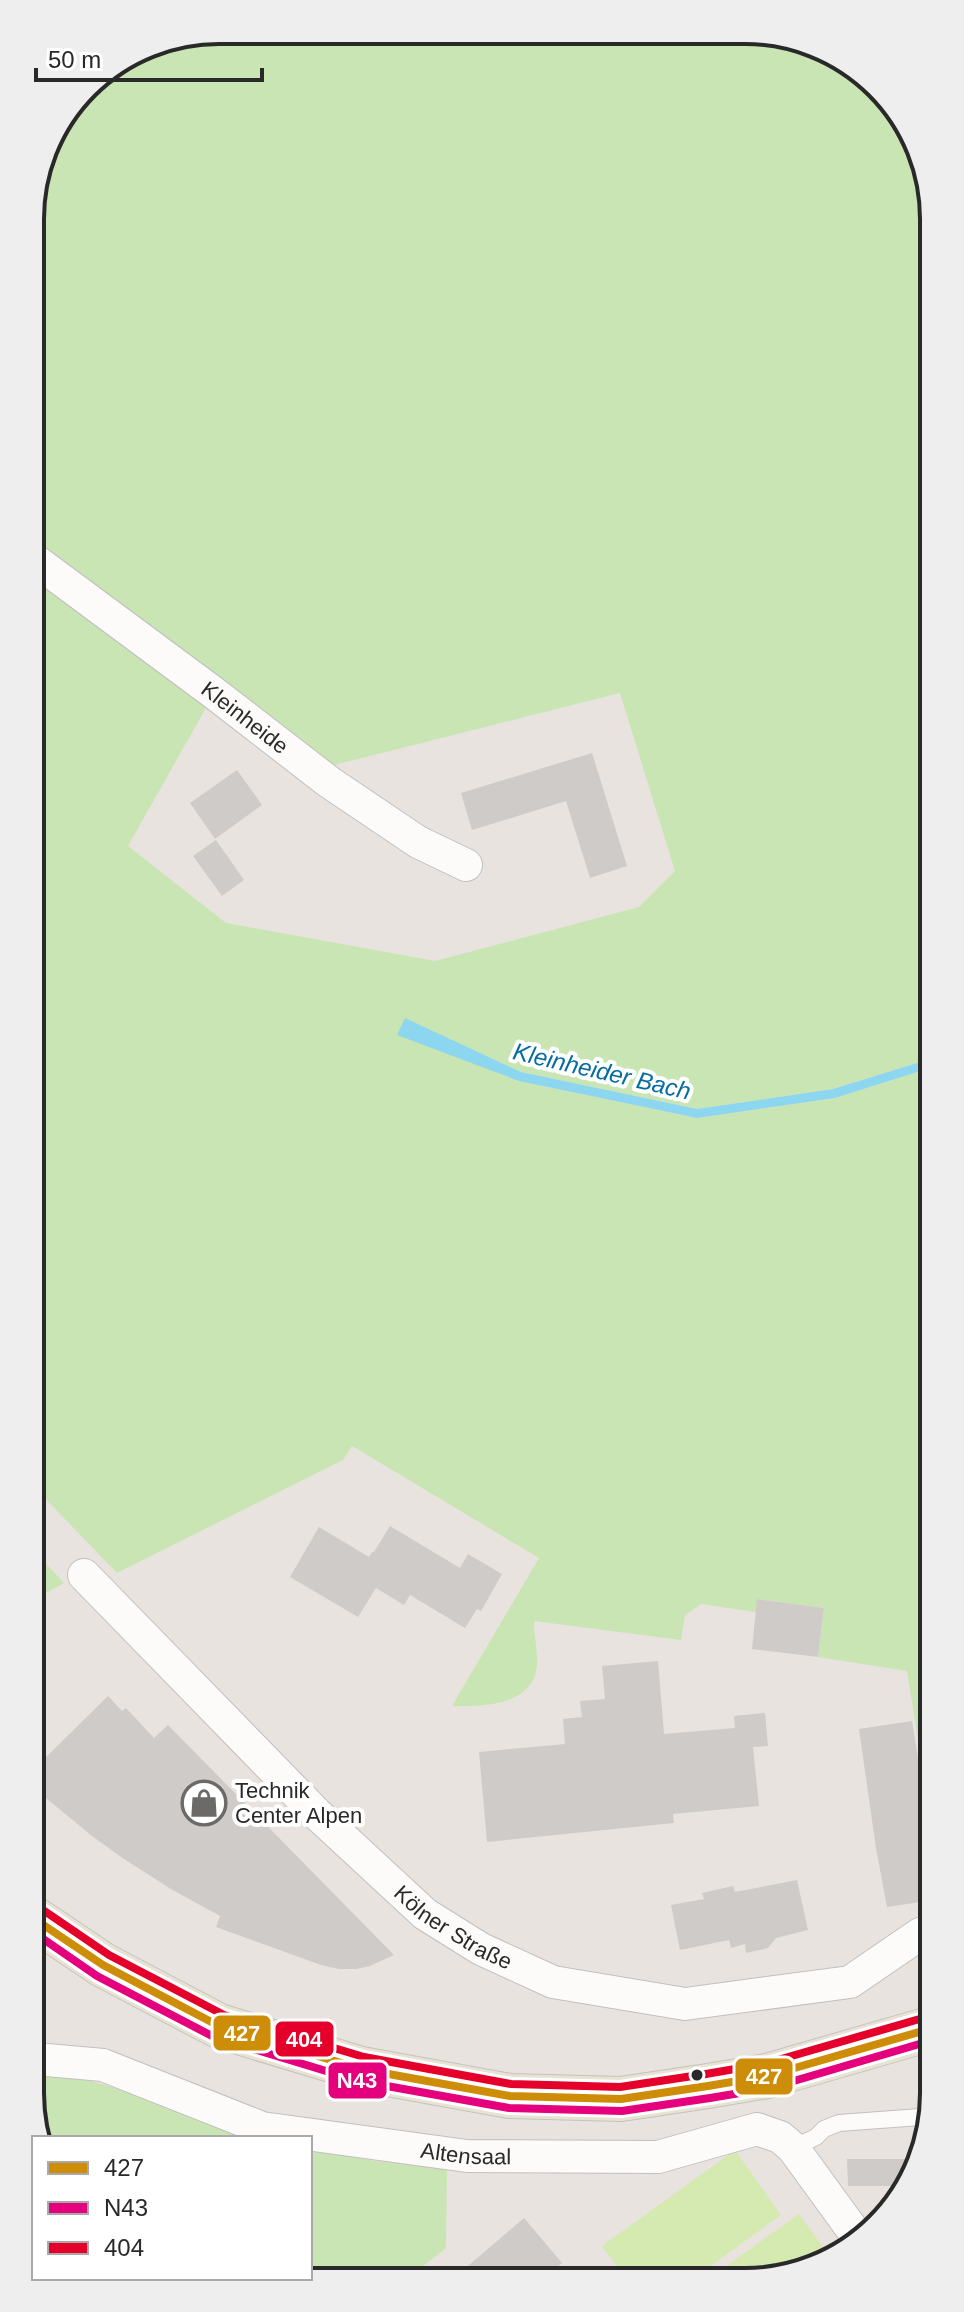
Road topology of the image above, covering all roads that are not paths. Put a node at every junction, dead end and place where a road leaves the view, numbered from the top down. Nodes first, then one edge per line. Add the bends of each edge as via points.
1 (44, 567) edge
2 (466, 865) dead end
3 (84, 1575) dead end
4 (44, 1925) edge
5 (920, 1934) edge
6 (920, 2032) edge
7 (44, 2060) edge
8 (919, 2117) edge
9 (793, 2148) junction
10 (853, 2230) edge

1 - 2 street, Kleinheide via 329,782 418,842
3 - 5 street, Kölner Straße via 317,1814 425,1914 481,1949 553,1982 685,2004 850,1982
4 - 6 main road via 103,1965 219,2026 361,2069 510,2096 621,2099 665,2093 767,2076
7 - 9 street, Altensaal via 103,2065 262,2128 467,2156 658,2157 757,2129
8 - 9 lane via 839,2123
9 - 10 street, Altensaal

